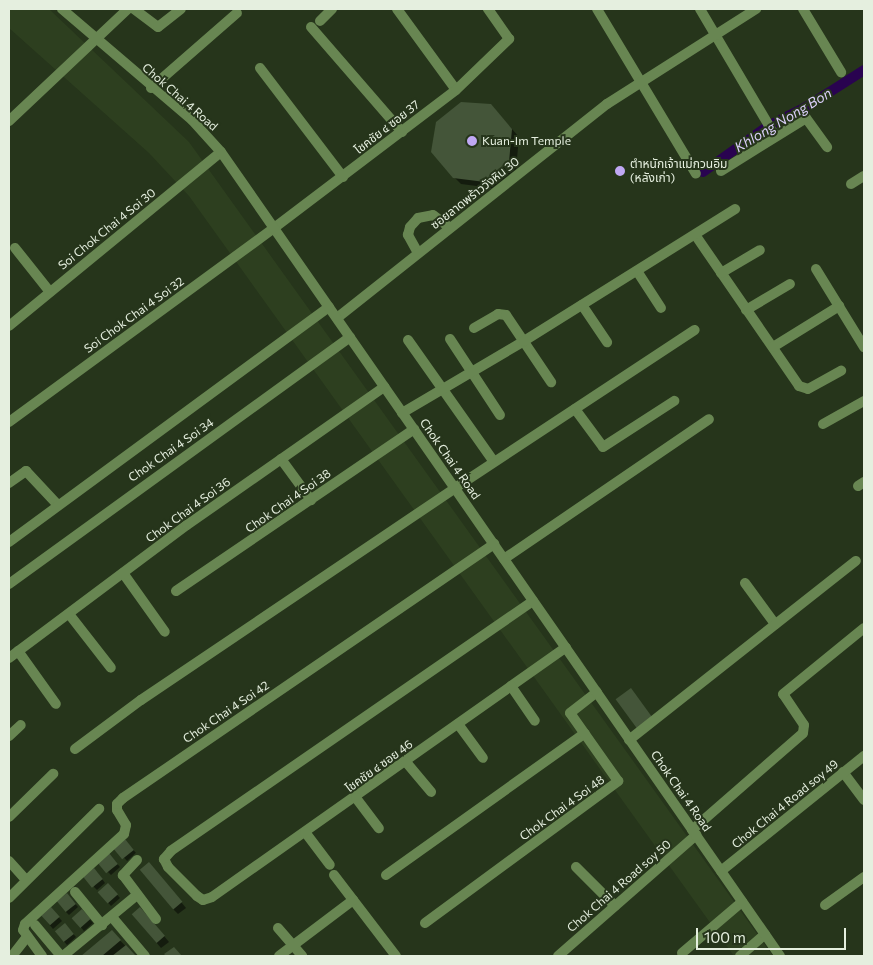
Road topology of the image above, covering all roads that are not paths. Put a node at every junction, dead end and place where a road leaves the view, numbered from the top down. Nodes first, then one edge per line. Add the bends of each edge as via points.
1 (62, 9) edge
2 (128, 9) edge
3 (134, 9) edge
4 (180, 9) edge
5 (332, 9) edge
6 (397, 9) edge
7 (488, 9) edge
8 (597, 9) edge
9 (700, 9) edge
10 (756, 9) edge
11 (802, 9) edge
12 (237, 13) dead end
13 (715, 34) junction
14 (95, 40) junction
15 (260, 68) dead end
16 (841, 72) dead end
17 (640, 81) junction
18 (151, 88) junction
19 (456, 90) junction
20 (9, 121) edge
21 (771, 129) junction
22 (402, 132) junction
23 (827, 147) dead end
24 (221, 152) junction
25 (721, 171) dead end
26 (696, 174) dead end
27 (864, 176) edge
28 (343, 177) junction
29 (851, 184) dead end
30 (735, 209) dead end
31 (274, 228) junction
32 (450, 228) junction
33 (696, 236) junction
34 (15, 248) dead end
35 (760, 250) dead end
36 (418, 253) junction
37 (816, 269) dead end
38 (637, 271) junction
39 (721, 273) junction
40 (790, 284) dead end
41 (50, 292) junction
42 (582, 305) junction
43 (839, 306) junction
44 (329, 307) junction
45 (661, 308) dead end
46 (746, 310) junction
47 (337, 318) junction
48 (9, 326) edge
49 (474, 328) dead end
50 (695, 330) dead end
51 (350, 338) junction
52 (450, 339) dead end
53 (408, 340) dead end
54 (524, 341) junction
55 (606, 342) dead end
56 (773, 347) junction
57 (864, 347) edge
58 (841, 371) dead end
59 (471, 372) junction
60 (551, 382) dead end
61 (384, 387) junction
62 (443, 389) junction
63 (674, 400) dead end
64 (864, 401) edge
65 (575, 409) junction
66 (402, 412) junction
67 (500, 415) dead end
68 (709, 419) dead end
69 (9, 422) edge
70 (823, 424) dead end
71 (414, 429) junction
72 (281, 460) junction
73 (494, 462) junction
74 (9, 483) edge
75 (455, 488) junction
76 (311, 500) junction
77 (57, 504) junction
78 (9, 542) edge
79 (494, 544) junction
80 (504, 559) junction
81 (856, 561) dead end
82 (123, 573) junction
83 (745, 583) dead end
84 (9, 584) edge
85 (176, 591) dead end
86 (533, 601) junction
87 (68, 614) junction
88 (775, 624) junction
89 (864, 628) edge
90 (166, 632) dead end
91 (566, 647) junction
92 (18, 652) junction
93 (9, 658) edge
94 (111, 668) dead end
95 (511, 686) junction
96 (597, 692) junction
97 (56, 704) dead end
98 (535, 721) dead end
99 (458, 724) junction
100 (20, 725) dead end
101 (585, 733) junction
102 (9, 736) edge
103 (630, 740) junction
104 (75, 749) dead end
105 (864, 756) edge
106 (483, 758) dead end
107 (406, 762) junction
108 (843, 772) junction
109 (53, 774) dead end
110 (431, 792) dead end
111 (356, 798) junction
112 (864, 800) edge
113 (99, 809) dead end
114 (9, 817) edge
115 (379, 828) dead end
116 (306, 832) junction
117 (694, 832) junction
118 (137, 860) dead end
119 (9, 861) edge
120 (576, 867) dead end
121 (721, 871) junction
122 (386, 875) dead end
123 (864, 877) edge
124 (26, 880) junction
125 (75, 892) dead end
126 (137, 895) junction
127 (9, 898) edge
128 (353, 900) junction
129 (742, 902) junction
130 (825, 905) dead end
131 (615, 906) junction
132 (112, 917) junction
133 (156, 919) dead end
134 (425, 923) dead end
135 (35, 925) dead end
136 (102, 926) junction
137 (278, 928) dead end
138 (25, 934) junction
139 (765, 934) junction
140 (292, 945) junction
141 (682, 953) dead end
142 (12, 956) edge
143 (42, 956) edge
144 (62, 956) edge
145 (145, 956) edge
146 (279, 956) edge
147 (302, 956) edge
148 (396, 956) edge
149 (558, 956) edge
150 (740, 956) edge
151 (780, 956) edge

1 - 14 street, Chok Chai 4 Road
2 - 14 street
3 - 4 street via 158,27
5 - 22 street via 316,24
6 - 19 street
7 - 19 street, โชคชัย ๔ ซอย 37 via 508,39
8 - 17 street
9 - 13 street
10 - 13 street, ซอยลาดพร้าววังหิน 30
11 - 16 street
12 - 18 street
13 - 17 street, ซอยลาดพร้าววังหิน 30
13 - 21 street
14 - 18 street, Chok Chai 4 Road
14 - 20 street
15 - 28 street
17 - 26 street
17 - 32 street, ซอยลาดพร้าววังหิน 30
18 - 24 street, Chok Chai 4 Road via 192,120
19 - 22 street, โชคชัย ๔ ซอย 37
21 - 23 street via 806,118
21 - 25 street
22 - 28 street, โชคชัย ๔ ซอย 37
24 - 31 street, Chok Chai 4 Road
24 - 41 street, Soi Chok Chai 4 Soi 30
27 - 29 street
28 - 31 street, โชคชัย ๔ ซอย 37
30 - 33 street
31 - 44 street, Chok Chai 4 Road
31 - 69 street, Soi Chok Chai 4 Soi 32
32 - 36 street, ซอยลาดพร้าววังหิน 30
32 - 36 street via 433,215 418,218 408,235
33 - 38 street
33 - 39 street
34 - 41 street
35 - 39 street
36 - 47 street, ซอยลาดพร้าววังหิน 30
37 - 43 street
38 - 42 street
38 - 45 street
39 - 46 street
40 - 46 street
41 - 48 street, Soi Chok Chai 4 Soi 30
42 - 54 street
42 - 55 street
43 - 56 street
43 - 57 street
44 - 47 street, Chok Chai 4 Road
44 - 77 street
46 - 56 street
47 - 51 street, Chok Chai 4 Road
49 - 54 street via 501,313
50 - 65 street
51 - 61 street, Chok Chai 4 Road
51 - 84 street, Chok Chai 4 Soi 34
52 - 59 street
53 - 62 street
54 - 59 street
54 - 60 street
56 - 58 street via 803,389
59 - 62 street
59 - 67 street
61 - 66 street, Chok Chai 4 Road
61 - 72 street, Chok Chai 4 Soi 36
62 - 66 street
62 - 73 street
63 - 65 street via 602,447
64 - 70 street
65 - 73 street
66 - 71 street, Chok Chai 4 Road
68 - 80 street
71 - 75 street, Chok Chai 4 Road
71 - 76 street, Chok Chai 4 Soi 38
72 - 76 street
72 - 82 street, Chok Chai 4 Soi 36
73 - 75 street
74 - 77 street via 26,471
75 - 79 street, Chok Chai 4 Road
75 - 104 street via 141,700
76 - 85 street, Chok Chai 4 Soi 38
77 - 78 street
79 - 80 street, Chok Chai 4 Road
79 - 138 street, Chok Chai 4 Soi 42 via 123,798 117,804 117,810 127,830 25,924
80 - 86 street, Chok Chai 4 Road
81 - 88 street
82 - 87 street, Chok Chai 4 Soi 36
82 - 90 street
83 - 88 street
86 - 91 street, Chok Chai 4 Road
86 - 116 street, โชคชัย ๔ ซอย 46 via 171,851 164,859 168,868 203,900
87 - 92 street, Chok Chai 4 Soi 36
87 - 94 street
88 - 103 street
89 - 117 street, Chok Chai 4 Road soy 50 via 783,694 804,725 803,733
91 - 95 street, โชคชัย ๔ ซอย 46
91 - 96 street, Chok Chai 4 Road
92 - 93 street, Chok Chai 4 Soi 36
92 - 97 street
95 - 98 street
95 - 99 street, โชคชัย ๔ ซอย 46
96 - 101 street, Chok Chai 4 Soi 48 via 571,710
96 - 103 street, Chok Chai 4 Road
99 - 106 street
99 - 107 street, โชคชัย ๔ ซอย 46
100 - 102 street
101 - 122 street
101 - 134 street, Chok Chai 4 Soi 48 via 618,778 616,784
103 - 117 street, Chok Chai 4 Road
105 - 108 street, Chok Chai 4 Road soy 49
107 - 110 street
107 - 111 street, โชคชัย ๔ ซอย 46
108 - 112 street
108 - 121 street, Chok Chai 4 Road soy 49
109 - 114 street
111 - 115 street
111 - 116 street, โชคชัย ๔ ซอย 46
113 - 124 street
116 - 128 street
117 - 121 street, Chok Chai 4 Road
117 - 131 street, Chok Chai 4 Road soy 50
118 - 126 street via 122,875
119 - 124 street
120 - 131 street
121 - 129 street, Chok Chai 4 Road
123 - 130 street
124 - 127 street
125 - 136 street
126 - 132 street
126 - 133 street
128 - 140 street
128 - 148 street
129 - 139 street, Chok Chai 4 Road
129 - 141 street
131 - 149 street, Chok Chai 4 Road soy 50
132 - 136 street
132 - 145 street
135 - 144 street
136 - 144 street
137 - 140 street
138 - 142 street
138 - 143 street
139 - 150 street
139 - 151 street, Chok Chai 4 Road
140 - 146 street
140 - 147 street

